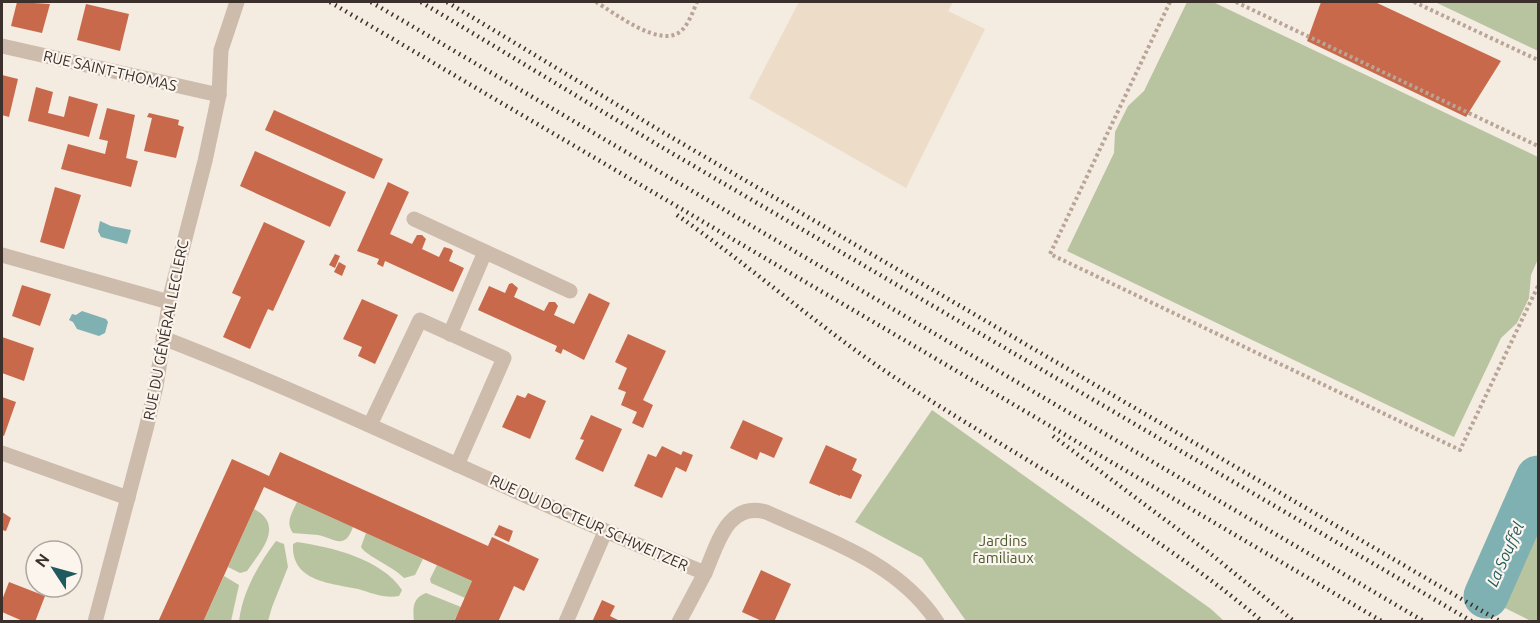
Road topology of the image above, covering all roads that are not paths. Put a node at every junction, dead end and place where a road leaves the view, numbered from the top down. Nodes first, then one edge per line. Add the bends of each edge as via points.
1 (237, 2) edge
2 (2, 46) edge
3 (219, 95) junction
4 (414, 219) dead end
5 (485, 252) junction
6 (2, 255) edge
7 (570, 291) dead end
8 (169, 302) junction
9 (450, 334) junction
10 (163, 338) junction
11 (370, 425) junction
12 (2, 453) edge
13 (457, 465) junction
14 (128, 498) junction
15 (605, 532) junction
16 (705, 573) junction
17 (95, 621) edge
18 (566, 621) edge
19 (679, 621) edge
20 (937, 621) edge

1 - 3 street, RUE DU GÉNÉRAL LECLERC via 221,50
2 - 3 street, RUE SAINT-THOMAS
3 - 8 street, RUE DU GÉNÉRAL LECLERC
4 - 5 street
5 - 7 street
5 - 9 street
6 - 8 street
8 - 10 street, RUE DU GÉNÉRAL LECLERC
9 - 11 street via 420,320
9 - 13 street via 504,358
10 - 11 street, RUE DU DOCTEUR SCHWEITZER
10 - 14 street, RUE DU GÉNÉRAL LECLERC via 156,386
11 - 13 street, RUE DU DOCTEUR SCHWEITZER
12 - 14 street
13 - 15 street, RUE DU DOCTEUR SCHWEITZER
14 - 17 street, RUE DU GÉNÉRAL LECLERC
15 - 16 street, RUE DU DOCTEUR SCHWEITZER
15 - 18 street
16 - 19 street, RUE DU DOCTEUR SCHWEITZER
16 - 20 street via 728,524 745,510 755,509 879,566 920,599

